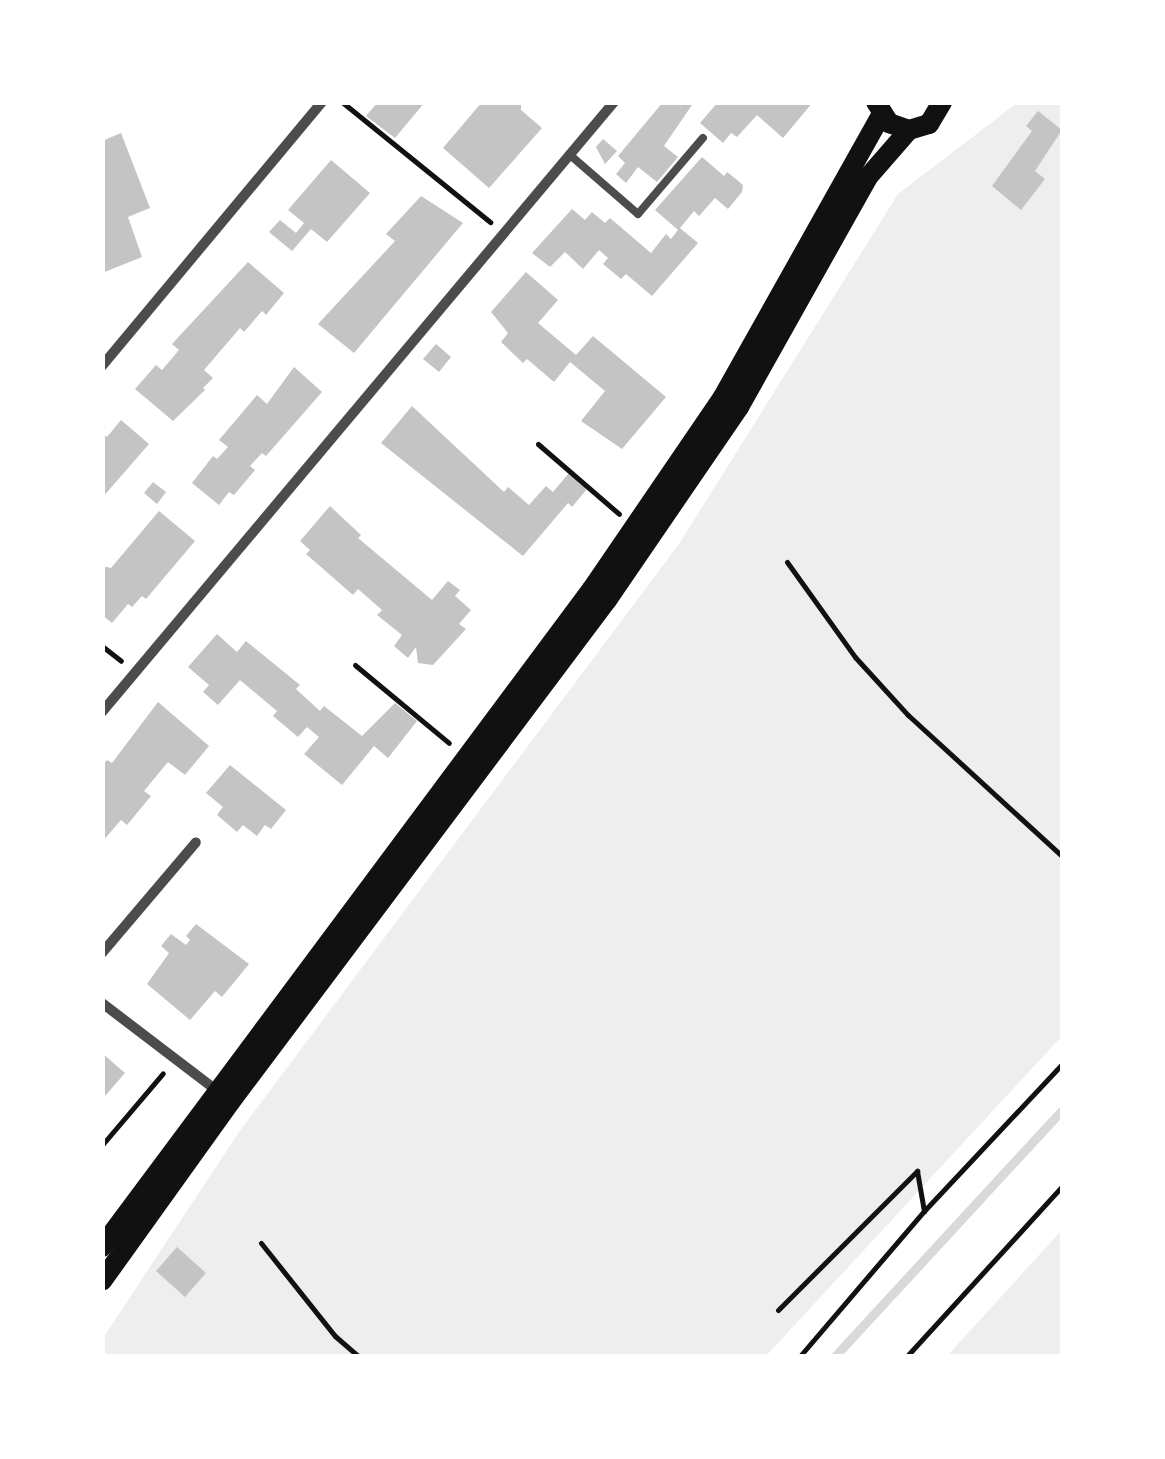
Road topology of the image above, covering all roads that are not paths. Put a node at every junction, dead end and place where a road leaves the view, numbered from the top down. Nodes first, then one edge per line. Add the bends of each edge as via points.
1 (322, 102) edge
2 (614, 102) edge
3 (942, 102) edge
4 (879, 109) edge
5 (908, 130) junction
6 (703, 138) dead end
7 (570, 155) junction
8 (102, 366) edge
9 (102, 712) edge
10 (196, 842) dead end
11 (102, 954) edge
12 (102, 1003) edge
13 (216, 1090) junction
14 (102, 1248) edge
15 (102, 1281) edge

1 - 8 street
2 - 7 street
3 - 5 main road via 929,124
4 - 5 main road
4 - 13 main road via 723,397 592,589
5 - 15 main road via 868,176 739,407 607,600
6 - 7 lane via 638,214
7 - 9 street
10 - 11 street
12 - 13 street
13 - 14 main road

